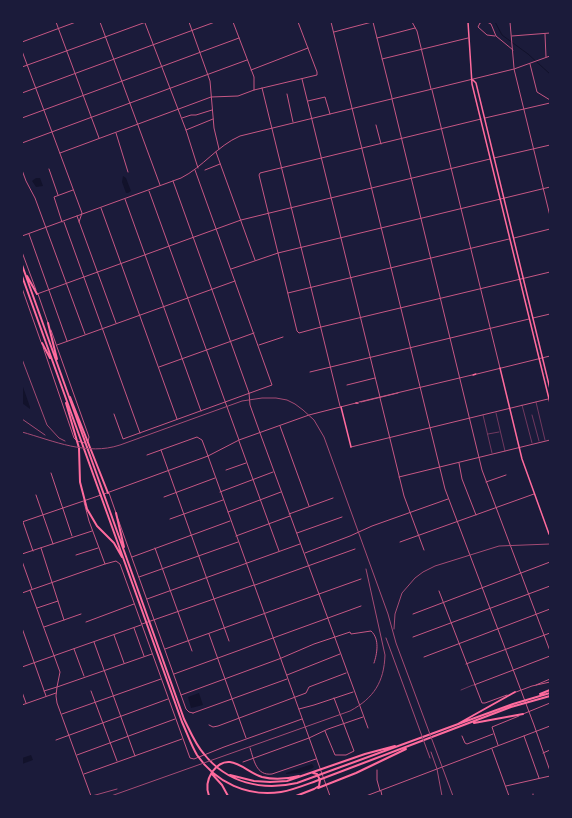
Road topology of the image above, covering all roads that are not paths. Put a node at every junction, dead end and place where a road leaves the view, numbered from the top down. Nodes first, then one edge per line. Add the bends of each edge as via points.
1 (56, 22) edge
2 (76, 22) edge
3 (100, 22) edge
4 (144, 22) edge
5 (189, 22) edge
6 (215, 22) edge
7 (233, 22) edge
8 (298, 22) edge
9 (331, 22) edge
10 (372, 22) edge
11 (412, 22) edge
12 (468, 22) edge
13 (483, 22) edge
14 (486, 22) edge
15 (510, 22) edge
16 (415, 27) junction
17 (58, 29) junction
18 (192, 31) junction
19 (333, 32) junction
20 (545, 33) junction
21 (550, 33) edge
22 (496, 36) junction
23 (512, 36) junction
24 (105, 37) junction
25 (239, 38) junction
26 (377, 38) junction
27 (468, 38) junction
28 (22, 42) edge
29 (152, 44) junction
30 (308, 48) junction
31 (421, 49) junction
32 (513, 50) junction
33 (22, 51) edge
34 (66, 51) junction
35 (200, 52) junction
36 (550, 56) edge
37 (546, 57) junction
38 (113, 59) junction
39 (382, 59) junction
40 (247, 60) junction
41 (530, 64) junction
42 (27, 65) junction
43 (161, 67) junction
44 (22, 68) edge
45 (514, 69) junction
46 (251, 70) junction
47 (74, 73) junction
48 (208, 75) junction
49 (302, 78) junction
50 (472, 79) junction
51 (122, 81) junction
52 (36, 88) junction
53 (262, 88) junction
54 (169, 89) junction
55 (432, 89) junction
56 (254, 90) junction
57 (22, 93) edge
58 (288, 94) dead end
59 (83, 96) junction
60 (211, 97) junction
61 (392, 99) junction
62 (550, 100) edge
63 (308, 101) junction
64 (130, 103) junction
65 (550, 103) edge
66 (352, 109) junction
67 (524, 109) junction
68 (44, 110) junction
69 (177, 110) junction
70 (212, 110) junction
71 (330, 114) junction
72 (22, 118) edge
73 (91, 118) junction
74 (181, 118) junction
75 (312, 118) junction
76 (213, 119) junction
77 (481, 119) junction
78 (484, 119) junction
79 (293, 123) junction
80 (138, 124) junction
81 (376, 125) dead end
82 (272, 128) junction
83 (441, 129) junction
84 (186, 130) junction
85 (52, 132) junction
86 (116, 132) junction
87 (99, 138) junction
88 (402, 139) junction
89 (22, 143) edge
90 (381, 144) junction
91 (550, 145) edge
92 (219, 149) junction
93 (362, 149) junction
94 (534, 149) junction
95 (216, 151) junction
96 (60, 153) junction
97 (322, 158) junction
98 (494, 158) junction
99 (491, 159) junction
100 (220, 164) junction
101 (198, 168) junction
102 (282, 168) junction
103 (49, 169) dead end
104 (451, 169) junction
105 (22, 170) edge
106 (195, 170) junction
107 (205, 170) dead end
108 (128, 172) dead end
109 (411, 179) junction
110 (173, 181) junction
111 (160, 186) junction
112 (550, 187) edge
113 (371, 188) junction
114 (73, 189) junction
115 (543, 189) junction
116 (149, 190) junction
117 (58, 195) junction
118 (332, 198) junction
119 (504, 198) junction
120 (125, 199) junction
121 (500, 199) junction
122 (101, 208) junction
123 (292, 208) junction
124 (461, 209) junction
125 (269, 213) junction
126 (82, 214) junction
127 (77, 216) junction
128 (550, 216) edge
129 (421, 219) junction
130 (241, 220) junction
131 (63, 221) junction
132 (79, 222) junction
133 (46, 228) junction
134 (381, 228) junction
135 (217, 229) junction
136 (550, 229) edge
137 (29, 234) junction
138 (22, 236) edge
139 (193, 238) junction
140 (341, 238) junction
141 (510, 239) junction
142 (513, 239) junction
143 (169, 246) junction
144 (301, 248) junction
145 (470, 249) junction
146 (22, 251) edge
147 (278, 253) junction
148 (145, 255) junction
149 (431, 258) junction
150 (255, 260) junction
151 (121, 263) junction
152 (22, 265) edge
153 (391, 268) junction
154 (231, 269) junction
155 (97, 272) junction
156 (550, 272) edge
157 (22, 276) edge
158 (84, 277) junction
159 (351, 278) junction
160 (523, 278) junction
161 (520, 279) junction
162 (236, 281) junction
163 (66, 283) junction
164 (22, 288) edge
165 (311, 288) junction
166 (480, 288) junction
167 (49, 289) junction
168 (212, 289) junction
169 (288, 293) junction
170 (37, 294) junction
171 (188, 298) junction
172 (440, 298) junction
173 (164, 307) junction
174 (401, 308) junction
175 (550, 314) edge
176 (140, 315) junction
177 (361, 318) junction
178 (533, 318) junction
179 (530, 319) junction
180 (48, 323) junction
181 (116, 324) junction
182 (321, 328) junction
183 (490, 328) junction
184 (103, 329) junction
185 (254, 333) junction
186 (85, 335) junction
187 (283, 337) dead end
188 (450, 338) junction
189 (67, 341) junction
190 (230, 341) junction
191 (42, 343) junction
192 (56, 345) junction
193 (259, 345) junction
194 (410, 348) junction
195 (206, 350) junction
196 (550, 356) edge
197 (182, 358) junction
198 (370, 358) junction
199 (539, 358) junction
200 (542, 358) junction
201 (158, 367) junction
202 (330, 367) junction
203 (55, 368) junction
204 (500, 368) junction
205 (60, 372) junction
206 (310, 372) dead end
207 (476, 374) joint
208 (473, 375) joint
209 (375, 378) junction
210 (460, 378) junction
211 (63, 382) junction
212 (347, 385) dead end
213 (420, 388) junction
214 (550, 389) edge
215 (249, 394) junction
216 (66, 398) junction
217 (380, 398) junction
218 (549, 398) junction
219 (225, 402) junction
220 (536, 402) junction
221 (550, 403) edge
222 (522, 405) junction
223 (340, 407) junction
224 (509, 408) junction
225 (201, 411) junction
226 (496, 412) junction
227 (114, 414) dead end
228 (483, 415) junction
229 (532, 415) dead end
230 (469, 418) junction
231 (177, 419) junction
232 (280, 426) junction
233 (430, 428) junction
234 (500, 431) junction
235 (140, 433) junction
236 (260, 433) junction
237 (488, 434) junction
238 (390, 437) junction
239 (82, 438) junction
240 (239, 440) junction
241 (550, 440) edge
242 (545, 442) junction
243 (539, 443) junction
244 (532, 445) junction
245 (351, 447) joint
246 (519, 448) junction
247 (161, 450) junction
248 (505, 451) junction
249 (147, 454) dead end
250 (493, 454) junction
251 (208, 456) junction
252 (479, 458) junction
253 (247, 463) junction
254 (458, 463) junction
255 (439, 467) junction
256 (226, 470) dead end
257 (168, 471) junction
258 (274, 472) junction
259 (51, 473) dead end
260 (506, 474) dead end
261 (399, 477) junction
262 (216, 478) junction
263 (253, 480) junction
264 (486, 482) junction
265 (176, 492) junction
266 (220, 492) junction
267 (281, 492) junction
268 (108, 493) junction
269 (534, 494) junction
270 (36, 495) dead end
271 (164, 497) dead end
272 (333, 498) dead end
273 (449, 499) junction
274 (223, 500) junction
275 (260, 500) junction
276 (84, 501) junction
277 (104, 501) junction
278 (309, 506) junction
279 (63, 508) junction
280 (496, 508) junction
281 (228, 512) junction
282 (410, 513) junction
283 (116, 514) junction
284 (184, 514) junction
285 (43, 515) junction
286 (290, 515) junction
287 (476, 515) junction
288 (342, 517) dead end
289 (22, 519) edge
290 (170, 519) dead end
291 (231, 521) junction
292 (457, 521) junction
293 (22, 522) edge
294 (269, 524) junction
295 (92, 530) junction
296 (297, 534) junction
297 (549, 534) joint
298 (191, 535) junction
299 (418, 535) junction
300 (236, 536) junction
301 (73, 537) junction
302 (550, 537) edge
303 (238, 542) junction
304 (400, 542) dead end
305 (53, 544) junction
306 (301, 544) junction
307 (99, 547) junction
308 (41, 548) junction
309 (155, 548) junction
310 (355, 549) dead end
311 (424, 550) dead end
312 (33, 551) junction
313 (279, 552) junction
314 (304, 553) junction
315 (22, 554) edge
316 (125, 554) junction
317 (76, 555) dead end
318 (199, 556) junction
319 (132, 557) junction
320 (22, 561) edge
321 (550, 562) edge
322 (246, 563) junction
323 (105, 564) junction
324 (309, 566) junction
325 (127, 568) junction
326 (162, 569) junction
327 (520, 573) junction
328 (139, 578) junction
329 (206, 578) junction
330 (361, 579) dead end
331 (52, 582) junction
332 (254, 585) junction
333 (550, 586) edge
334 (481, 588) junction
335 (31, 590) junction
336 (170, 591) junction
337 (439, 591) dead end
338 (22, 593) edge
339 (319, 594) junction
340 (528, 594) junction
341 (147, 599) junction
342 (214, 599) junction
343 (59, 601) junction
344 (443, 602) junction
345 (134, 604) junction
346 (361, 606) dead end
347 (37, 608) junction
348 (489, 608) junction
349 (550, 609) edge
350 (178, 612) junction
351 (81, 614) dead end
352 (264, 614) junction
353 (413, 614) dead end
354 (536, 614) junction
355 (145, 615) junction
356 (328, 618) junction
357 (64, 620) junction
358 (154, 620) junction
359 (86, 622) dead end
360 (451, 623) junction
361 (142, 625) junction
362 (43, 627) junction
363 (133, 627) junction
364 (22, 628) edge
365 (224, 628) junction
366 (497, 629) junction
367 (151, 631) junction
368 (550, 633) edge
369 (114, 634) junction
370 (209, 634) junction
371 (544, 635) junction
372 (334, 637) junction
373 (413, 637) dead end
374 (273, 638) junction
375 (188, 641) junction
376 (229, 641) dead end
377 (94, 642) junction
378 (459, 644) junction
379 (74, 649) junction
380 (165, 649) junction
381 (505, 650) junction
382 (192, 651) dead end
383 (550, 651) edge
384 (152, 653) junction
385 (341, 654) junction
386 (54, 656) junction
387 (144, 656) junction
388 (550, 656) edge
389 (424, 657) dead end
390 (218, 658) junction
391 (280, 658) junction
392 (34, 663) junction
393 (124, 663) junction
394 (374, 663) dead end
395 (466, 664) junction
396 (22, 667) edge
397 (104, 670) junction
398 (513, 670) junction
399 (348, 673) junction
400 (174, 674) junction
401 (286, 675) junction
402 (84, 677) junction
403 (161, 678) junction
404 (225, 678) junction
405 (288, 678) junction
406 (550, 679) edge
407 (550, 682) edge
408 (474, 685) junction
409 (532, 686) junction
410 (57, 687) junction
411 (92, 690) dead end
412 (461, 690) dead end
413 (521, 690) junction
414 (44, 691) junction
415 (354, 691) junction
416 (22, 692) edge
417 (515, 692) junction
418 (57, 693) junction
419 (550, 693) edge
420 (181, 694) junction
421 (114, 695) junction
422 (46, 696) junction
423 (232, 698) junction
424 (295, 698) junction
425 (334, 698) junction
426 (168, 699) junction
427 (96, 702) junction
428 (550, 703) edge
429 (26, 704) junction
430 (22, 705) edge
431 (299, 709) junction
432 (529, 711) junction
433 (523, 714) junction
434 (61, 715) junction
435 (121, 716) junction
436 (363, 717) junction
437 (239, 718) junction
438 (176, 719) junction
439 (302, 719) junction
440 (103, 722) junction
441 (344, 724) junction
442 (208, 725) dead end
443 (550, 726) edge
444 (368, 728) dead end
445 (452, 728) junction
446 (325, 731) junction
447 (536, 732) junction
448 (493, 734) junction
449 (68, 735) junction
450 (128, 736) junction
451 (462, 736) dead end
452 (524, 736) junction
453 (246, 738) junction
454 (309, 738) junction
455 (183, 739) junction
456 (56, 740) dead end
457 (414, 741) junction
458 (110, 742) junction
459 (414, 745) junction
460 (498, 746) junction
461 (250, 748) dead end
462 (491, 748) junction
463 (550, 750) edge
464 (543, 753) junction
465 (76, 755) junction
466 (135, 756) junction
467 (254, 758) junction
468 (316, 758) junction
469 (244, 762) dead end
470 (117, 763) junction
471 (220, 769) junction
472 (320, 770) junction
473 (377, 770) dead end
474 (550, 771) edge
475 (310, 773) junction
476 (83, 775) junction
477 (213, 775) junction
478 (550, 776) edge
479 (539, 778) junction
480 (326, 785) junction
481 (505, 786) junction
482 (314, 789) junction
483 (380, 790) junction
484 (508, 795) edge
485 (91, 796) edge
486 (209, 796) edge
487 (228, 796) edge
488 (296, 796) edge
489 (330, 796) edge
490 (366, 796) edge
491 (382, 796) edge
492 (505, 796) edge

1 - 17 street
2 - 17 street
3 - 24 street
4 - 24 street
4 - 29 street
5 - 18 street
6 - 18 street
7 - 25 street
8 - 30 street
9 - 19 street
10 - 19 street
10 - 26 street
11 - 16 street
12 - 27 main road
13 - 22 street via 478,27 487,35
14 - 22 street via 491,24
15 - 23 street
16 - 26 street
16 - 31 street
17 - 28 street
17 - 34 street
18 - 29 street
18 - 35 street
19 - 66 street
20 - 21 street
20 - 23 street
20 - 37 street
22 - 32 street
23 - 32 street
24 - 34 street
24 - 38 street
25 - 35 street
25 - 40 street
26 - 39 street
27 - 31 street
27 - 50 main road
29 - 38 street
29 - 43 street
30 - 46 street
30 - 49 street via 317,74
31 - 39 street
31 - 55 street
32 - 45 street
33 - 42 street
34 - 42 street
34 - 47 street
35 - 43 street
35 - 48 street
36 - 37 street
37 - 41 street
38 - 47 street
38 - 51 street
39 - 61 street
40 - 46 street
40 - 48 street
41 - 45 street
41 - 62 street via 537,92
42 - 44 street
42 - 52 street
43 - 51 street
43 - 54 street
45 - 50 street
45 - 67 street
46 - 56 street
47 - 52 street
47 - 59 street
48 - 54 street
48 - 60 street
49 - 53 street
49 - 63 street
50 - 55 street
50 - 77 main road
50 - 78 main road via 476,83
51 - 59 street
51 - 64 street
52 - 57 street
52 - 68 street
53 - 56 street
53 - 82 street
54 - 64 street
54 - 69 street
55 - 61 street
55 - 83 street
56 - 60 street via 238,96
58 - 79 street
59 - 68 street
59 - 73 street
60 - 69 street
60 - 70 street
61 - 66 street
61 - 88 street
63 - 71 street via 325,97
63 - 75 street
64 - 73 street
64 - 80 street
65 - 67 street
66 - 71 street
66 - 93 street
67 - 78 street
67 - 94 street
68 - 72 street
68 - 85 street
69 - 74 street
69 - 80 street
70 - 74 street
70 - 76 street
71 - 75 street
73 - 85 street
73 - 87 street
74 - 84 street
75 - 79 street
75 - 97 street
76 - 84 street
76 - 92 street
77 - 83 street
77 - 99 main road
78 - 98 main road
79 - 82 street
80 - 86 street
80 - 111 street
81 - 90 street
82 - 92 street via 240,136
82 - 102 street
83 - 88 street
83 - 104 street
84 - 101 street
85 - 89 street
85 - 96 street
86 - 87 street
86 - 108 street
87 - 96 street
88 - 90 street
88 - 109 street
90 - 93 street
91 - 94 street
92 - 95 street
93 - 97 street
93 - 113 street
94 - 98 street
94 - 115 street
95 - 100 street
95 - 101 street
96 - 114 street
97 - 102 street
97 - 118 street
98 - 119 main road
99 - 104 street
99 - 121 main road
100 - 107 street
100 - 130 street
101 - 106 street
102 - 123 street
102 - 125 street via 259,175
103 - 117 street
104 - 109 street
104 - 124 street
105 - 133 street via 36,198
106 - 110 street
106 - 135 street
109 - 113 street
109 - 129 street
110 - 111 street
110 - 139 street
111 - 116 street
112 - 115 street
113 - 118 street
113 - 134 street
114 - 117 street
114 - 126 street
115 - 119 street
115 - 128 street
116 - 120 street
116 - 143 street
117 - 131 street via 54,199
118 - 123 street
118 - 140 street
119 - 121 street
119 - 142 main road
120 - 122 street
120 - 148 street
121 - 124 street
121 - 141 main road
122 - 126 street
122 - 151 street
123 - 125 street
123 - 144 street
124 - 129 street
124 - 145 street
125 - 130 street
125 - 147 street
126 - 127 street
126 - 132 street
127 - 131 street
127 - 132 street
129 - 134 street
129 - 149 street
130 - 135 street
130 - 150 street
131 - 133 street
131 - 158 street
132 - 155 street
133 - 137 street
133 - 163 street
134 - 140 street
134 - 153 street
135 - 139 street
135 - 154 street
136 - 142 street
137 - 138 street
137 - 167 street
139 - 143 street
139 - 168 street
140 - 144 street
140 - 159 street
141 - 145 street
141 - 161 main road
142 - 160 main road
143 - 148 street
143 - 171 street
144 - 147 street
144 - 165 street
145 - 149 street
145 - 166 street
146 - 170 street
147 - 150 street
147 - 169 street
148 - 151 street
148 - 173 street
149 - 153 street
149 - 172 street
150 - 154 street
151 - 155 street
151 - 176 street
152 - 170 highway
152 - 205 highway
153 - 159 street
153 - 174 street
154 - 162 street
155 - 158 street
155 - 181 street
156 - 160 street
157 - 203 highway
158 - 163 street
158 - 184 street
159 - 165 street
159 - 177 street
160 - 161 street
160 - 178 main road
161 - 166 street
161 - 179 main road
162 - 168 street
162 - 185 street
163 - 167 street
163 - 186 street
164 - 191 street
165 - 169 street
165 - 182 street
166 - 172 street
166 - 183 street
167 - 170 street
167 - 189 street
168 - 171 street
168 - 190 street
169 - 182 street via 299,333
170 - 180 street
171 - 173 street
171 - 195 street
172 - 174 street
172 - 188 street
173 - 176 street
173 - 197 street
174 - 177 street
174 - 194 street
175 - 178 street
176 - 181 street
176 - 201 street
177 - 182 street
177 - 198 street
178 - 200 main road
179 - 183 street
179 - 199 main road
180 - 192 street
180 - 205 highway
181 - 184 street
182 - 202 street
183 - 188 street
183 - 204 street
184 - 186 street
184 - 235 street
185 - 190 street
185 - 193 street
186 - 189 street
187 - 193 street
188 - 194 street
188 - 210 street
189 - 192 street
190 - 195 street
190 - 215 street
191 - 192 street via 75,440 87,442 89,437
191 - 203 highway
193 - 215 street via 272,385
194 - 198 street
194 - 213 street
195 - 197 street
195 - 219 street
196 - 200 street
197 - 201 street
197 - 225 street
198 - 202 street
198 - 209 street
199 - 200 street
199 - 204 street
199 - 218 main road
200 - 214 main road
201 - 231 street
202 - 206 street
202 - 223 street
203 - 216 highway
204 - 207 street
204 - 224 main road
205 - 211 highway
207 - 208 main road
208 - 210 street
209 - 212 street
209 - 217 street
210 - 213 street
210 - 230 street
211 - 239 highway
211 - 268 highway
213 - 217 street
213 - 233 street
215 - 219 street
215 - 236 street via 250,405
216 - 239 highway
216 - 276 highway via 80,451 80,482
217 - 223 street
217 - 238 street
218 - 220 street
218 - 221 main road
219 - 225 street
219 - 240 street
220 - 222 street
220 - 242 lane
222 - 224 street
222 - 244 lane
223 - 232 street
223 - 245 main road
224 - 226 street
224 - 246 main road
225 - 231 street
226 - 228 street
226 - 234 lane
227 - 235 street via 123,439
228 - 230 street
228 - 237 lane
229 - 243 lane
230 - 233 street
230 - 252 street
231 - 235 street
232 - 236 street
232 - 278 street
233 - 238 street
233 - 255 street
234 - 237 lane
234 - 248 lane
236 - 240 street
236 - 258 street
237 - 250 lane
238 - 245 street
238 - 261 street
239 - 277 highway
240 - 251 street
240 - 253 street
241 - 242 street
242 - 243 street
243 - 244 street
244 - 246 street
246 - 248 street
246 - 269 main road
247 - 249 street
247 - 251 street via 200,437
247 - 257 street
248 - 250 street
250 - 252 street
251 - 257 street
251 - 262 street
252 - 254 street
252 - 264 street
253 - 256 street
253 - 263 street
254 - 255 street
254 - 287 street
255 - 261 street
255 - 273 street
257 - 265 street
257 - 268 street
258 - 263 street
258 - 267 street
259 - 279 street
260 - 264 street
261 - 282 street
262 - 265 street
262 - 266 street
263 - 266 street
263 - 275 street
264 - 280 street
265 - 271 street
265 - 284 street
266 - 274 street
267 - 275 street
267 - 286 street
268 - 276 street
268 - 283 street
269 - 280 street
269 - 297 main road
270 - 285 street
272 - 278 street
273 - 282 street
273 - 292 street
274 - 281 street
274 - 284 street
275 - 281 street
275 - 294 street
276 - 279 street
276 - 295 street
276 - 325 highway via 92,520 114,543
277 - 316 highway
277 - 325 highway
278 - 286 street
279 - 285 street
279 - 301 street
280 - 287 street
280 - 327 street
281 - 291 street
282 - 299 street
282 - 314 street
283 - 316 highway
283 - 319 street
284 - 290 street
284 - 298 street
285 - 293 street
285 - 305 street
286 - 294 street
286 - 296 street
287 - 292 street
288 - 296 street
289 - 293 street
291 - 298 street
291 - 300 street
292 - 299 street
292 - 334 street
293 - 312 street
294 - 300 street
294 - 313 street
295 - 301 street
295 - 307 street
296 - 306 street
297 - 302 street
298 - 309 street
298 - 318 street
299 - 304 street
299 - 311 street
300 - 303 street
301 - 305 street
303 - 318 street
303 - 322 street
305 - 308 street
306 - 313 street
306 - 314 street
307 - 317 street
307 - 323 street
308 - 312 street
308 - 331 street
309 - 319 street
309 - 326 street
310 - 324 street
312 - 315 street
313 - 322 street
314 - 324 street
316 - 355 highway
318 - 326 street
318 - 329 street
319 - 328 street
320 - 335 street
321 - 327 street
322 - 329 street
322 - 332 street
323 - 331 street
323 - 345 street via 120,562
324 - 332 street
324 - 339 street
325 - 355 highway
326 - 328 street
326 - 336 street
327 - 334 street
327 - 340 street
328 - 341 street
329 - 336 street
329 - 342 street
330 - 339 street
331 - 335 street
331 - 343 street
332 - 342 street
332 - 352 street
333 - 340 street
334 - 344 street
334 - 348 street
335 - 338 street
335 - 347 street
336 - 341 street
336 - 350 street
337 - 344 street
339 - 352 street
339 - 356 street
340 - 348 street
340 - 354 street
341 - 358 street
342 - 350 street
342 - 365 street
343 - 347 street
343 - 357 street
344 - 353 street
344 - 360 street
345 - 359 street
345 - 361 street
346 - 356 street
347 - 362 street
348 - 360 street
348 - 366 street
349 - 354 street
350 - 358 street
350 - 375 street
351 - 357 street
352 - 365 street
352 - 374 street
354 - 366 street
354 - 371 street
355 - 367 highway
356 - 372 street
356 - 374 street
357 - 362 street
358 - 361 street
358 - 380 street
360 - 373 street
360 - 378 street
361 - 363 street
361 - 384 street
362 - 386 street
363 - 369 street
363 - 387 street
364 - 392 street
365 - 370 street
365 - 376 street
366 - 378 street
366 - 381 street
367 - 471 highway via 192,736 203,754
367 - 477 highway via 182,722 197,755
368 - 371 street
369 - 377 street
369 - 393 street
370 - 375 street
370 - 390 street
371 - 381 street
371 - 383 street
372 - 385 street
372 - 391 street
372 - 394 street via 350,632 351,634 371,631 378,652
374 - 390 street
374 - 391 street
375 - 380 street
375 - 382 street
377 - 379 street
377 - 397 street
378 - 389 street
378 - 395 street
379 - 386 street
379 - 402 street
380 - 400 street
381 - 395 street
381 - 398 street
384 - 387 street
384 - 403 street
385 - 399 street
385 - 401 street
386 - 392 street
386 - 410 street via 60,675
387 - 393 street
388 - 398 street
390 - 400 street
390 - 404 street
391 - 401 street
391 - 404 street
392 - 396 street
392 - 414 street
393 - 397 street
395 - 408 street
397 - 402 street
397 - 421 street
398 - 408 street
398 - 413 street
399 - 415 street
399 - 424 street via 310,687 306,693
400 - 420 street
401 - 405 street
402 - 410 street
403 - 421 street
403 - 426 street
404 - 420 street
404 - 423 street
405 - 423 street
405 - 424 street
406 - 409 street
407 - 409 street
408 - 412 lane
408 - 417 street via 482,703 485,704
409 - 413 street
410 - 414 street
410 - 418 street
411 - 427 street
413 - 417 street
413 - 432 street
414 - 422 street
415 - 425 street
415 - 436 street
416 - 429 street
417 - 445 highway
418 - 422 street
418 - 434 street
419 - 445 highway
420 - 423 street via 187,710 193,712
421 - 427 street
421 - 435 street
422 - 429 street
423 - 437 street
424 - 431 street
424 - 437 street
425 - 431 street
425 - 441 street
426 - 435 street
426 - 438 street
427 - 434 street
427 - 440 street
428 - 432 street
429 - 430 street
431 - 439 street
432 - 433 street
432 - 447 street
433 - 445 highway
433 - 448 street via 492,727
434 - 449 street
435 - 440 street
435 - 450 street
436 - 441 street
436 - 444 street
437 - 442 street via 216,726
437 - 453 street
438 - 450 street
438 - 455 street
439 - 453 street
439 - 454 street
440 - 449 street
440 - 458 street
441 - 446 street
441 - 446 street via 354,751 350,754 335,755
443 - 447 street
445 - 457 highway
445 - 459 highway
446 - 454 street
447 - 452 street
447 - 464 street
448 - 451 street via 467,744
448 - 460 street
449 - 456 street
449 - 465 street
450 - 458 street
450 - 466 street
452 - 460 street
452 - 479 street
453 - 455 street via 194,759 190,758
454 - 467 street
454 - 468 street
455 - 466 street
457 - 471 highway via 290,785 267,787 244,782
457 - 472 highway via 365,754
458 - 465 street
458 - 470 street
459 - 477 highway via 285,791 246,790
459 - 480 highway via 360,772
460 - 462 street
461 - 467 street
462 - 481 street
462 - 483 street
463 - 464 street
464 - 474 street
465 - 476 street
466 - 470 street
467 - 468 street via 258,770 268,775
467 - 469 street
468 - 472 street
470 - 476 street
471 - 475 highway via 239,778 264,782 287,781
472 - 475 highway
472 - 480 street
473 - 483 street
475 - 482 highway via 319,778 320,785
475 - 486 highway via 287,778 270,778 238,764 226,763 218,766 210,776 207,785
476 - 485 street
477 - 487 highway
478 - 479 street
479 - 481 street
480 - 482 highway
480 - 489 street
481 - 484 street
482 - 488 highway
483 - 490 street
483 - 491 street
484 - 492 street

